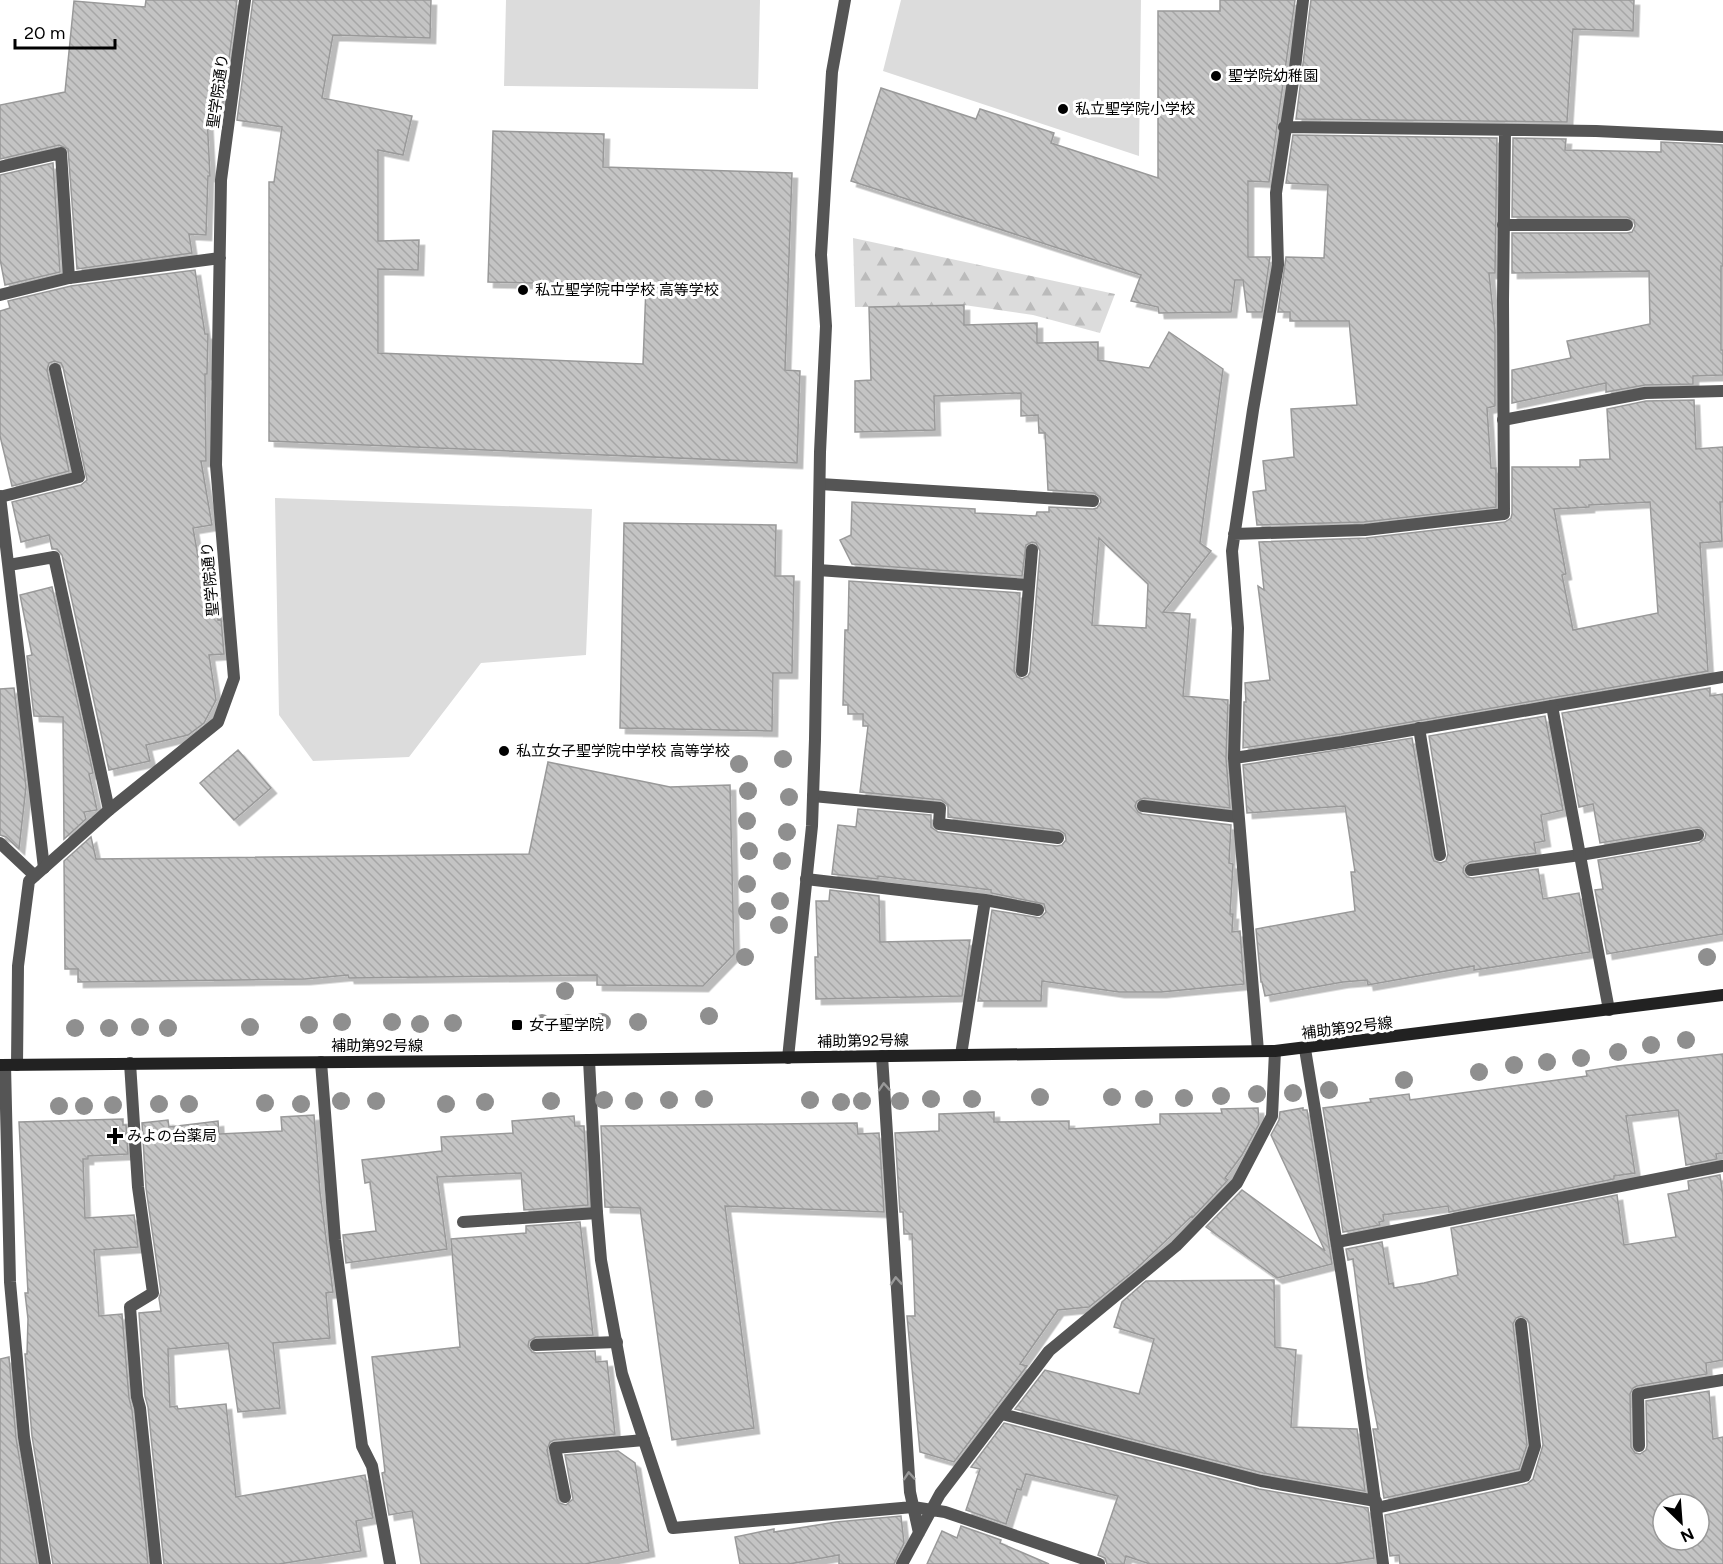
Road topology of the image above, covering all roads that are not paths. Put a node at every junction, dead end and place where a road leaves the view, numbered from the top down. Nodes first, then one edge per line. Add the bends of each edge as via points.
1 (245, 0) edge
2 (845, 0) edge
3 (1303, 0) edge
4 (1284, 127) junction
5 (1505, 130) junction
6 (1723, 137) edge
7 (0, 167) edge
8 (1503, 225) junction
9 (1627, 225) dead end
10 (220, 258) junction
11 (69, 278) junction
12 (0, 295) edge
13 (55, 369) dead end
14 (1723, 391) edge
15 (1503, 420) junction
16 (820, 484) junction
17 (0, 496) edge
18 (1093, 501) dead end
19 (1234, 534) junction
20 (1032, 550) dead end
21 (9, 564) junction
22 (818, 570) junction
23 (1028, 585) junction
24 (1022, 671) dead end
25 (1723, 677) edge
26 (1552, 706) junction
27 (1419, 728) junction
28 (1234, 758) junction
29 (813, 796) junction
30 (1143, 806) dead end
31 (110, 810) junction
32 (1238, 817) junction
33 (1698, 835) dead end
34 (1059, 838) dead end
35 (0, 843) edge
36 (1440, 855) dead end
37 (1580, 855) junction
38 (1471, 870) dead end
39 (39, 872) junction
40 (806, 879) junction
41 (985, 900) junction
42 (1038, 910) dead end
43 (1723, 995) edge
44 (1609, 1010) junction
45 (1305, 1049) junction
46 (1258, 1051) junction
47 (1275, 1051) junction
48 (961, 1055) junction
49 (882, 1056) junction
50 (788, 1058) junction
51 (589, 1060) junction
52 (321, 1062) junction
53 (130, 1063) junction
54 (8, 1065) edge
55 (1723, 1166) edge
56 (597, 1213) junction
57 (463, 1222) dead end
58 (1337, 1242) junction
59 (1521, 1324) dead end
60 (616, 1342) junction
61 (536, 1345) dead end
62 (1723, 1380) edge
63 (1002, 1414) junction
64 (644, 1440) junction
65 (1639, 1446) dead end
66 (565, 1497) dead end
67 (1376, 1504) junction
68 (913, 1507) junction
69 (932, 1509) junction
70 (919, 1533) junction
71 (45, 1564) edge
72 (156, 1564) edge
73 (390, 1564) edge
74 (902, 1564) edge
75 (1100, 1564) edge
76 (1383, 1564) edge

1 - 10 street, 聖学院通り via 221,180
2 - 16 street via 832,72 821,255 826,326
3 - 4 street
4 - 5 street
4 - 19 street via 1276,193 1278,265
5 - 6 street
5 - 8 street
7 - 11 street via 61,153
8 - 9 street
8 - 15 street
10 - 11 street
10 - 31 street, 聖学院通り via 216,465 234,678 218,722
11 - 12 street
13 - 17 street via 79,477
14 - 15 street via 1645,393
15 - 19 street via 1504,514 1365,530
16 - 18 street
16 - 22 street
17 - 21 street
19 - 28 street via 1238,628
20 - 23 street
21 - 31 street via 54,557
21 - 39 street
22 - 23 street
22 - 29 street
23 - 24 street
25 - 26 street
26 - 27 street
26 - 37 street
27 - 28 street
27 - 36 street
28 - 32 street
29 - 34 street via 940,808 939,824
29 - 40 street
30 - 32 street
31 - 39 street, 聖学院通り
32 - 46 street
33 - 37 street
35 - 39 street
37 - 38 street
37 - 44 street
39 - 54 street via 29,881
40 - 41 street
40 - 50 street
41 - 42 street
41 - 48 street
43 - 44 street, 補助第92号線
44 - 45 street, 補助第92号線
45 - 47 street, 補助第92号線
45 - 58 street
46 - 47 street, 補助第92号線
46 - 48 street, 補助第92号線
47 - 63 street via 1272,1116 1238,1184 1176,1246 1049,1351
48 - 49 street, 補助第92号線
49 - 50 street, 補助第92号線
68 -> 49 street
50 - 51 street, 補助第92号線
51 - 52 street, 補助第92号線
51 - 56 street
52 - 53 street, 補助第92号線
52 - 73 street via 335,1240 362,1446 372,1466
53 - 54 street, 補助第92号線
53 - 72 street via 138,1187 153,1293 130,1307 136,1397
54 - 71 street via 10,1282 24,1437
55 - 58 street
56 - 57 street
56 - 60 street
58 - 67 street
59 - 67 street via 1535,1446 1524,1476
60 - 61 street
60 - 64 street via 622,1374
62 - 65 street via 1638,1394
63 - 67 street via 1261,1481
63 - 69 street
64 - 66 street via 555,1448
64 - 68 street via 673,1528
67 - 76 street
68 - 69 street
68 - 70 street
69 - 70 street
69 - 75 street
70 - 74 street

